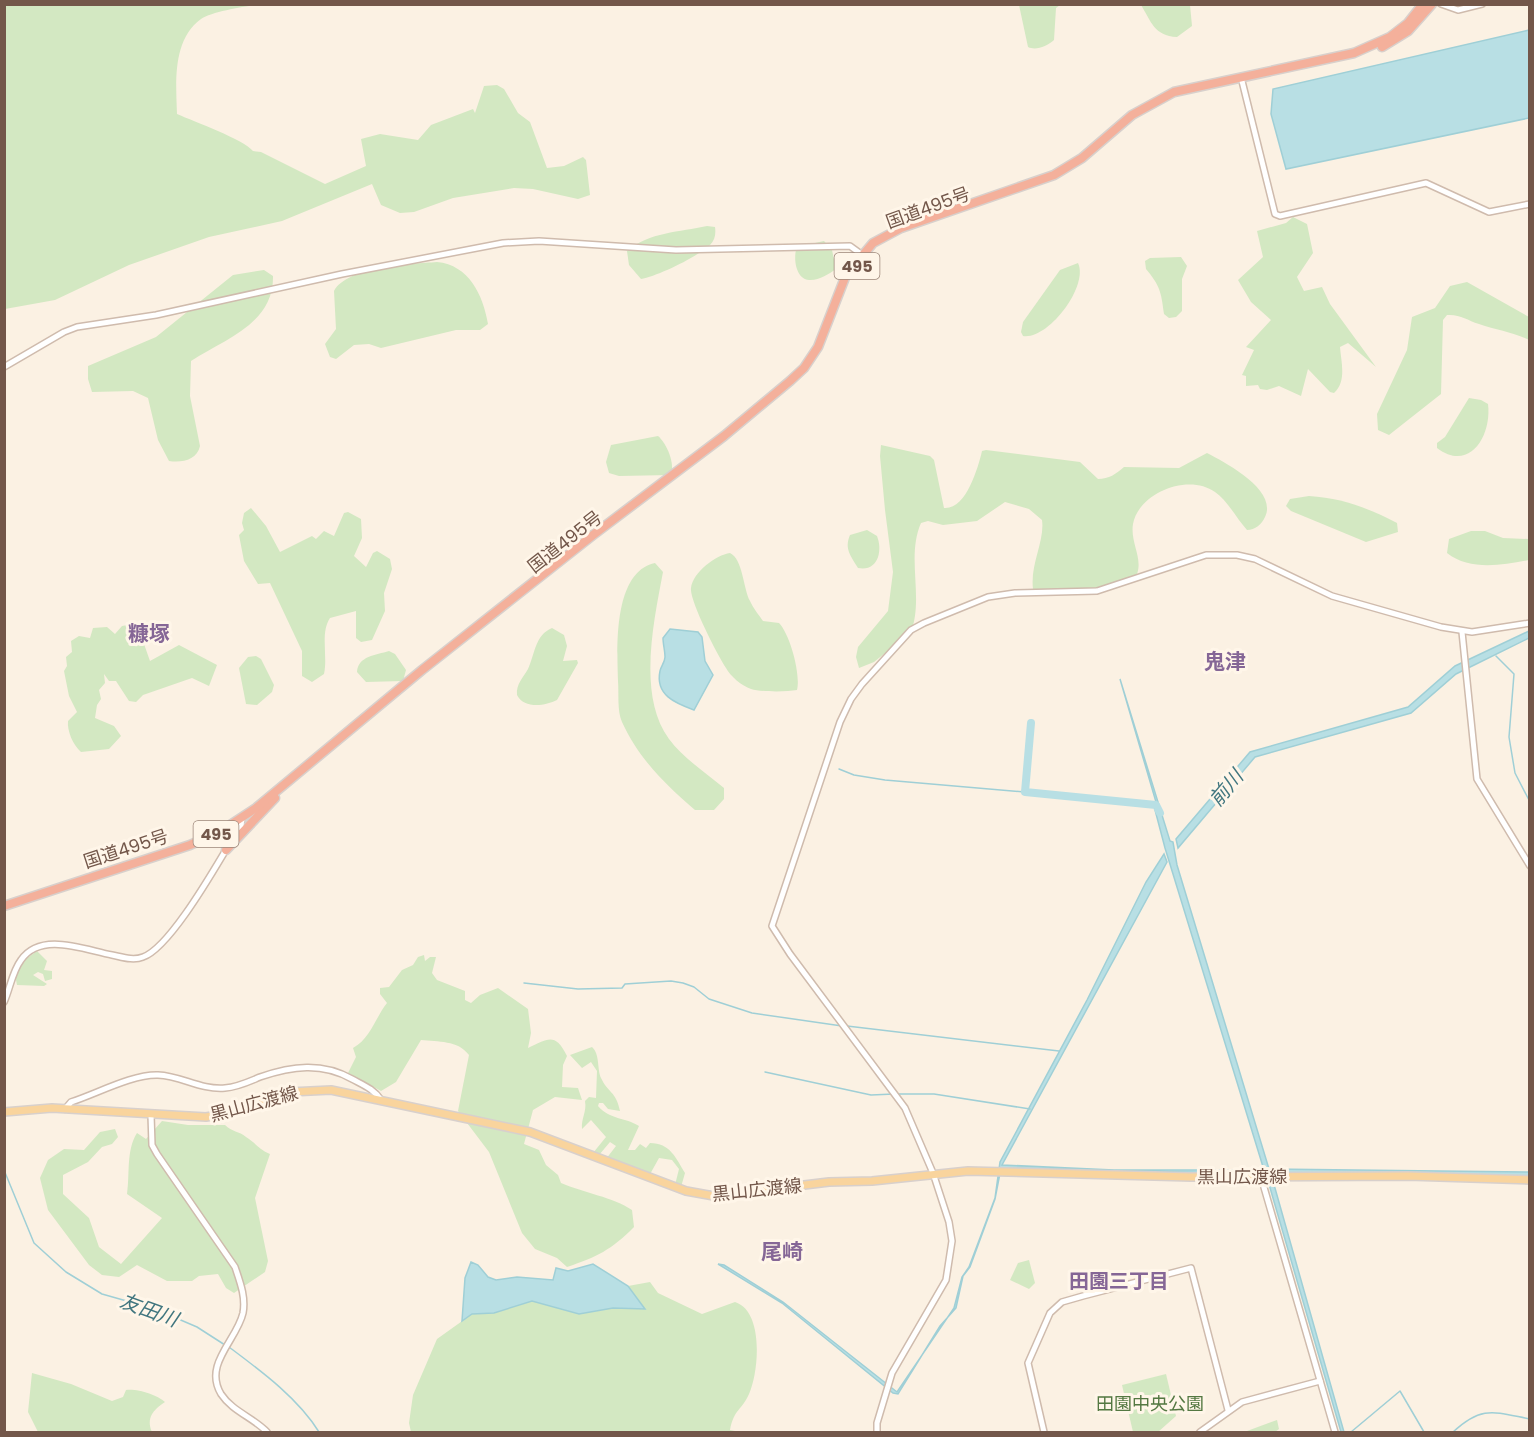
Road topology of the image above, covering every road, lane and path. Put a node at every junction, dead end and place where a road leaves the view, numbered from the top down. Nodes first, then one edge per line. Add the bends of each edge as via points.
1 (1424, 4) edge
2 (1432, 4) edge
3 (1441, 4) edge
4 (1482, 4) edge
5 (1242, 79) junction
6 (1530, 204) edge
7 (861, 254) junction
8 (4, 367) edge
9 (1530, 623) edge
10 (1462, 632) junction
11 (392, 696) junction
12 (292, 777) junction
13 (242, 818) junction
14 (220, 831) junction
15 (234, 838) junction
16 (226, 850) junction
17 (1530, 866) edge
18 (4, 906) edge
19 (4, 1002) edge
20 (381, 1100) junction
21 (65, 1109) junction
22 (4, 1113) edge
23 (151, 1115) junction
24 (933, 1173) junction
25 (1261, 1177) junction
26 (1530, 1180) edge
27 (1320, 1381) junction
28 (1228, 1410) junction
29 (267, 1432) edge
30 (877, 1432) edge
31 (1044, 1432) edge
32 (1200, 1432) edge
33 (1335, 1432) edge

1 - 5 highway, 国道495号 / 495 via 1408,23 1375,45
2 - 5 highway, 国道495号 / 495 via 1408,32 1376,50
3 - 4 street via 1458,9
5 - 6 street via 1275,214 1426,183 1490,212
5 - 7 highway, 国道495号 / 495 via 1174,92 1132,115 1082,158 1054,175 901,228
5 - 11 highway, 国道495号 / 495 via 1164,101 1134,119 1095,154 1061,176 903,231 878,246 850,275 822,351 802,378
7 - 8 street via 850,246 676,250 539,241 503,243 156,315 76,327
7 - 11 highway, 国道495号 / 495 via 846,275 818,347 804,368 724,436
9 - 10 street
10 - 17 street via 1477,778
10 - 24 street via 1332,596 1255,559 1220,554 1192,558 1097,591 988,597 911,630 862,684 847,707 772,926 905,1108
11 - 12 highway, 国道495号 / 495
12 - 13 highway, 国道495号 / 495
12 - 16 highway
13 - 14 highway, 国道495号 / 495
13 - 15 street
14 - 15 highway via 234,830
14 - 18 highway, 国道495号 / 495 via 171,852
15 - 16 street
16 - 19 street via 189,907 151,952 130,959 57,944 37,947 21,960
20 - 21 street via 375,1092 344,1074 316,1065 227,1088 207,1088 175,1077 147,1076 71,1102
20 - 23 main road, 黒山広渡線 via 310,1089 216,1116
20 - 24 main road, 黒山広渡線 via 545,1137 699,1195 731,1196
21 - 22 main road, 黒山広渡線
21 - 23 main road, 黒山広渡線
23 - 29 street via 157,1154 235,1267 242,1285 243,1313 216,1369 220,1392
24 - 25 main road, 黒山広渡線
24 - 30 street via 950,1222 950,1268 942,1290 888,1385
25 - 26 main road, 黒山広渡線
25 - 27 street
27 - 28 street via 1257,1397
27 - 33 street
28 - 31 street via 1191,1268 1062,1302 1050,1313 1028,1363
28 - 32 street

